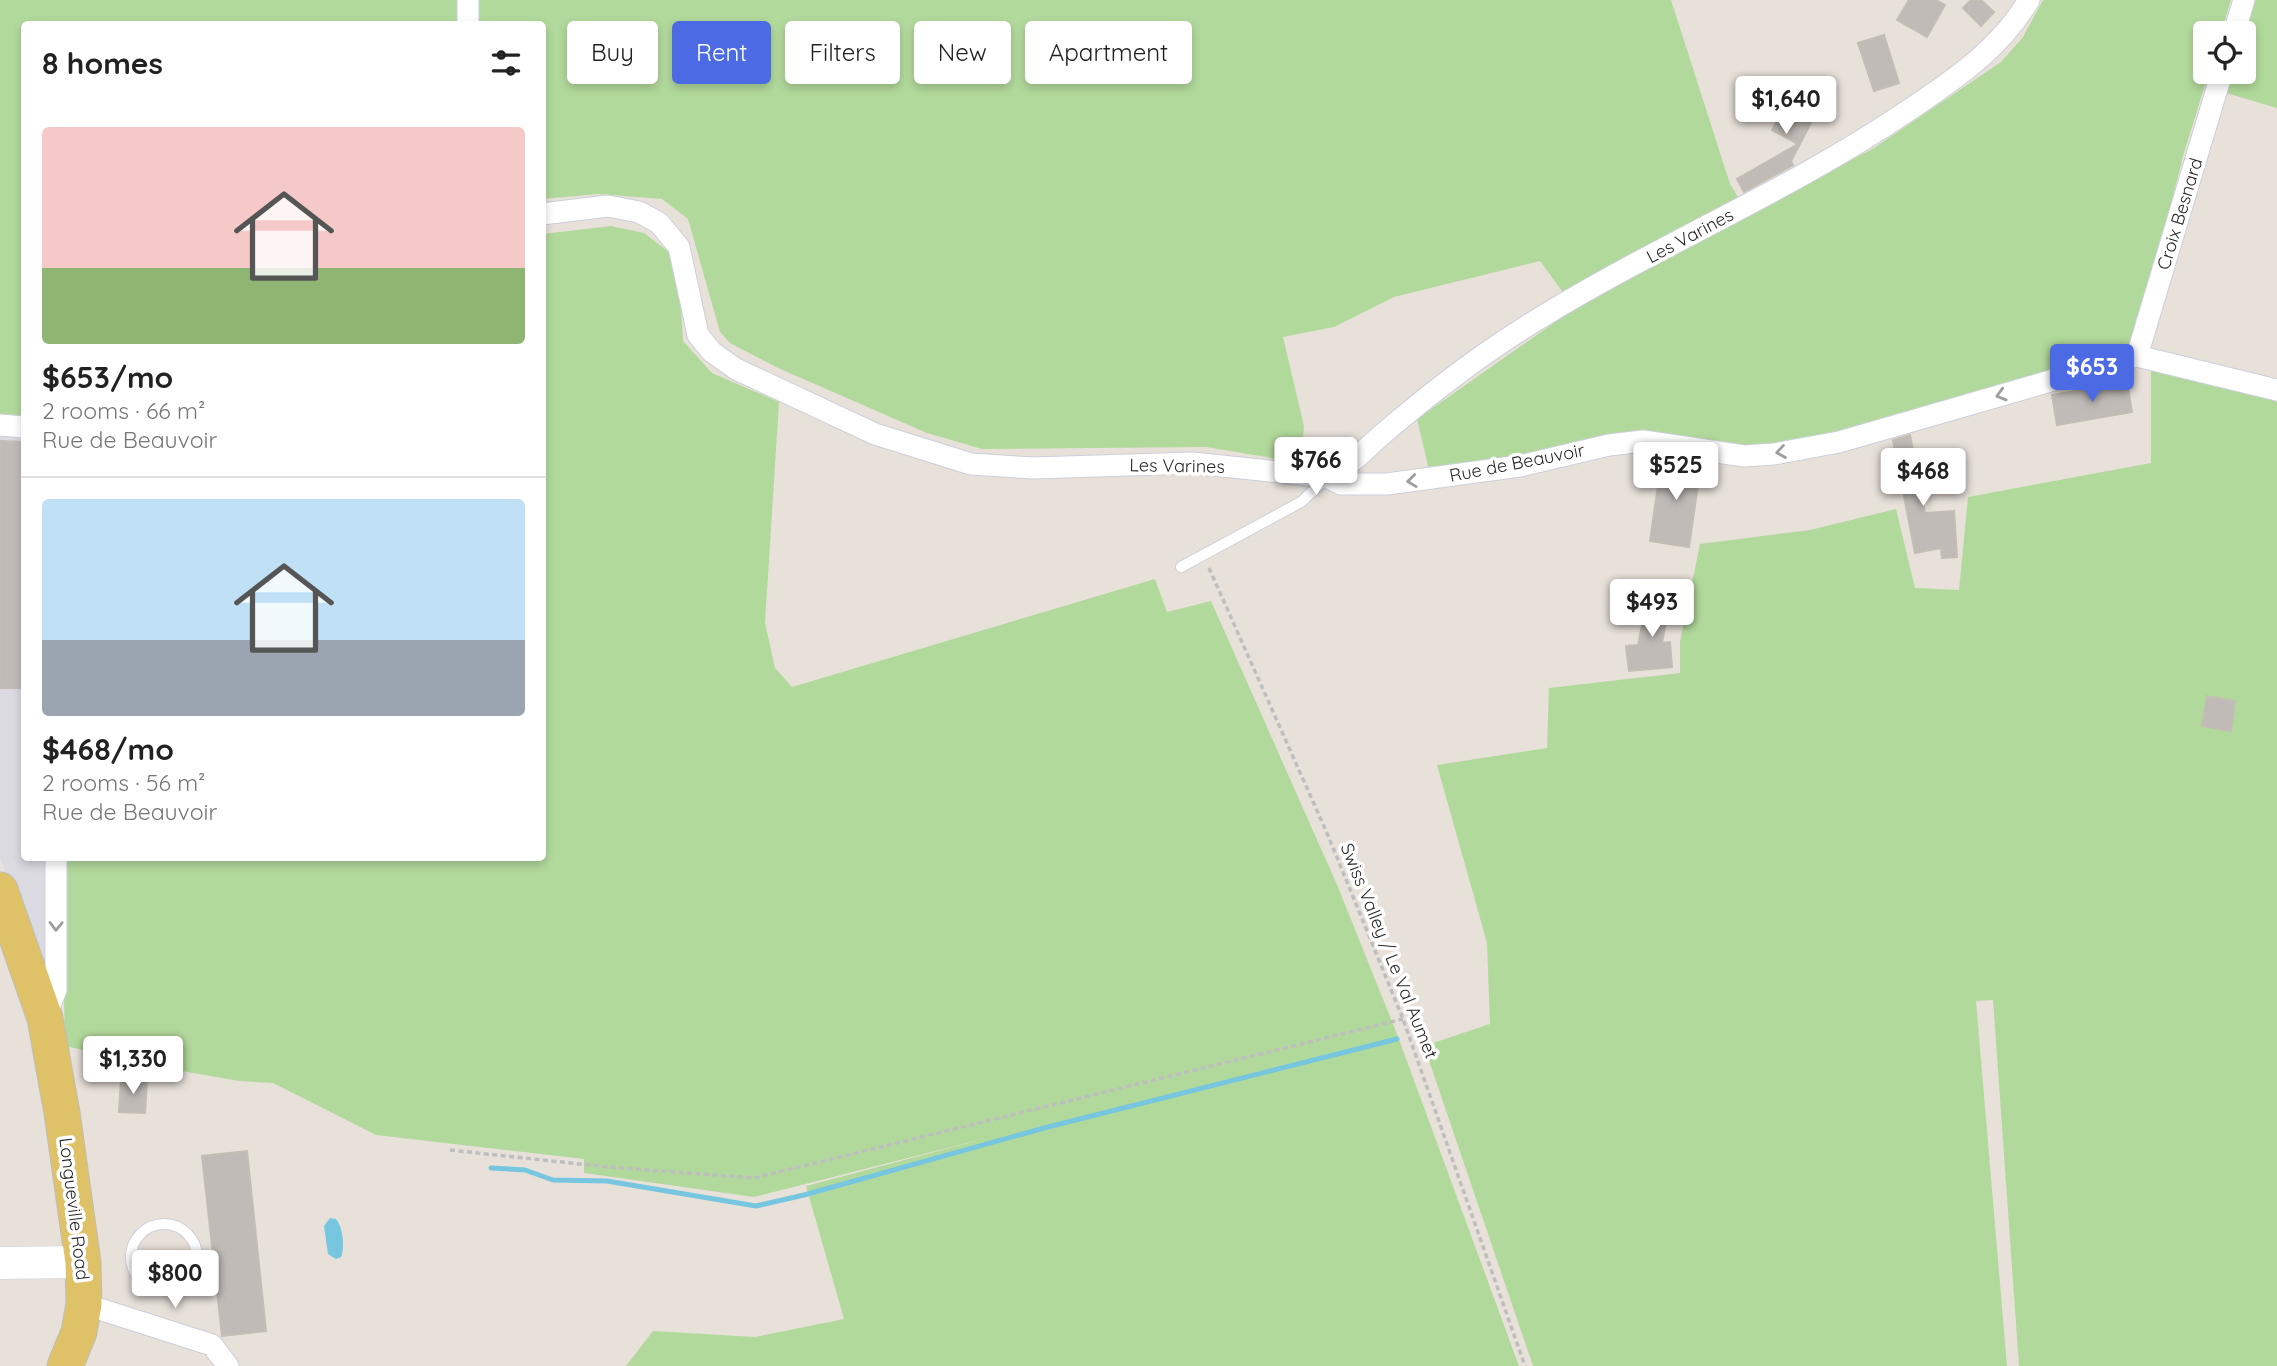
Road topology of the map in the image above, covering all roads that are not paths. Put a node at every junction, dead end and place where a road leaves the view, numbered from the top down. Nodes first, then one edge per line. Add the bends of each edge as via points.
1 (468, 0) edge
2 (2029, 0) edge
3 (2244, 0) edge
4 (468, 21) edge
5 (2238, 21) edge
6 (2218, 84) edge
7 (546, 214) edge
8 (2137, 356) junction
9 (2277, 390) edge
10 (0, 425) edge
11 (21, 427) edge
12 (1327, 477) junction
13 (1181, 567) dead end
14 (55, 861) edge
15 (1, 894) edge
16 (45, 1018) junction
17 (185, 1231) joint
18 (83, 1262) junction
19 (0, 1263) edge
20 (85, 1304) junction
21 (65, 1366) edge
22 (228, 1366) edge

1 - 4 street
2 - 12 street, Les Varines via 1991,51 1875,133 1516,333 1386,431 1341,471
3 - 5 street
6 - 8 street, Croix Besnard
7 - 12 street, Les Varines via 608,206 639,212 659,223 678,247 698,335 712,352 736,369 875,434 971,464 1033,468 1194,463
8 - 9 street, Rue de Beauvoir
8 -> 12 street, Rue de Beauvoir via 1839,442 1774,454 1744,456 1643,441 1520,466 1387,484 1341,484
10 - 11 street
12 - 13 lane via 1301,502
14 -> 16 street via 56,989
15 - 16 main road, Longueville Road
16 - 18 main road, Longueville Road
17 - 17 lane via 195,1244 195,1270 189,1280 168,1290 151,1288 131,1261 141,1233 162,1224
18 - 19 main road
18 - 20 main road, Longueville Road
20 - 21 main road, Longueville Road
20 - 22 street via 212,1345

